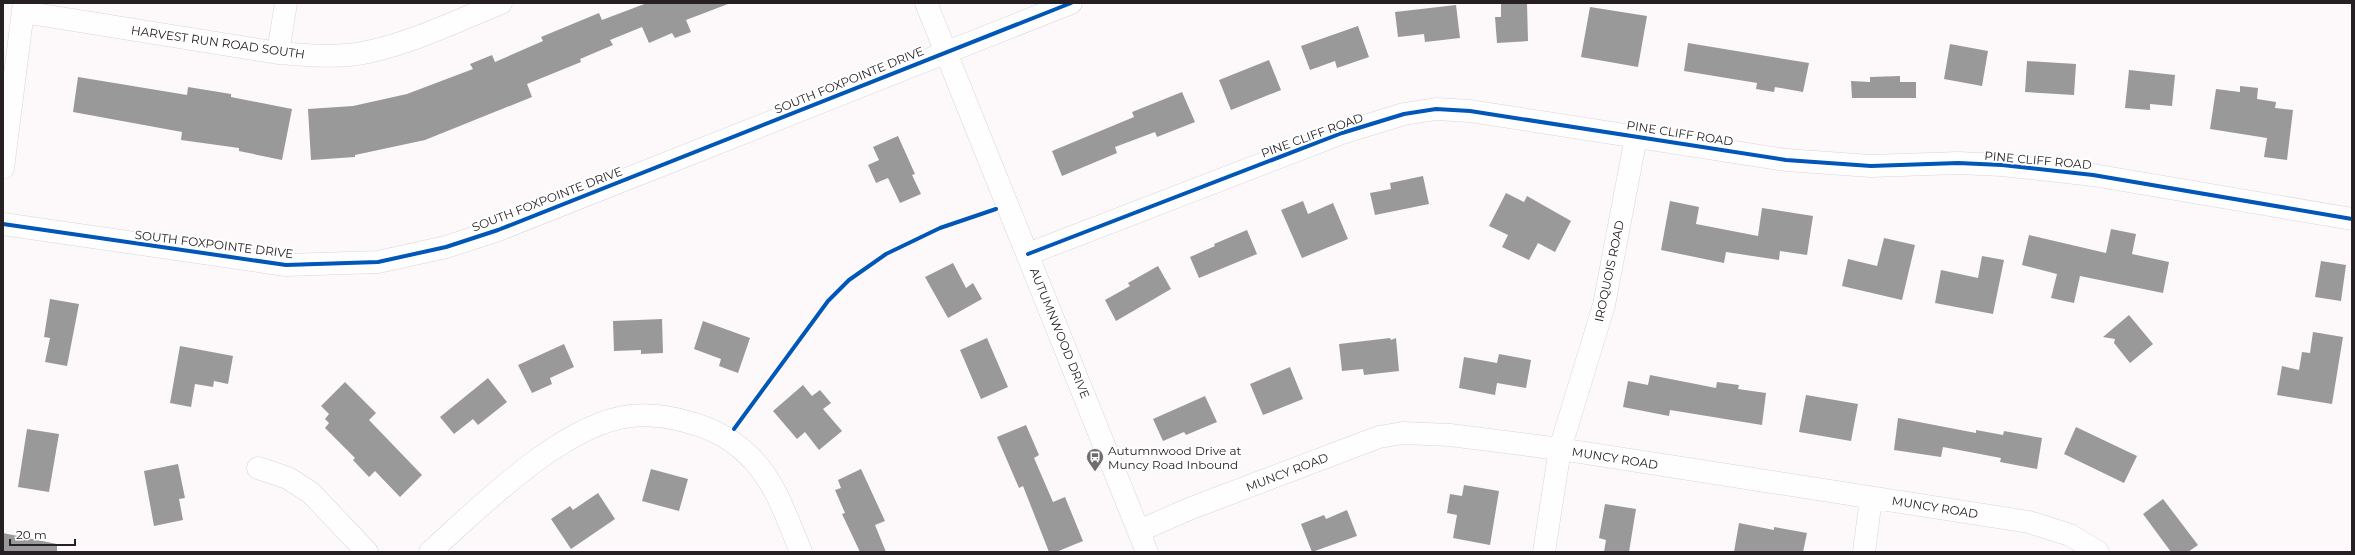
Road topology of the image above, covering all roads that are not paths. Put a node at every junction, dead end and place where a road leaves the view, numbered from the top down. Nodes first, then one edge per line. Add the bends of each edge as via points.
1 (286, 3) edge
2 (501, 3) edge
3 (926, 3) edge
4 (1071, 3) edge
5 (24, 8) edge
6 (946, 52) junction
7 (278, 53) junction
8 (1636, 137) junction
9 (3, 168) edge
10 (2352, 219) edge
11 (3, 224) edge
12 (1028, 254) junction
13 (1560, 449) junction
14 (258, 468) dead end
15 (1871, 498) junction
16 (1139, 531) junction
17 (367, 552) edge
18 (430, 552) edge
19 (801, 552) edge
20 (1147, 552) edge
21 (1544, 552) edge
22 (1864, 552) edge
23 (2098, 552) edge

1 - 7 street
2 - 7 street, HARVEST RUN ROAD SOUTH via 415,38 372,52 319,56
3 - 6 street, AUTUMNWOOD DRIVE
4 - 6 street, SOUTH FOXPOINTE DRIVE
5 - 7 street, HARVEST RUN ROAD SOUTH
5 - 9 street
6 - 11 street, SOUTH FOXPOINTE DRIVE via 498,230 446,247 378,262 286,265
6 - 12 street, AUTUMNWOOD DRIVE
8 - 10 street, PINE CLIFF ROAD via 1786,160 1871,166 1958,163 2002,165 2093,175
8 - 12 street, PINE CLIFF ROAD via 1470,111 1436,109 1404,114 1342,133
8 - 13 street, IROQUOIS ROAD via 1604,305
12 - 16 street, AUTUMNWOOD DRIVE
13 - 15 street, MUNCY ROAD
13 - 16 street, MUNCY ROAD via 1450,435 1403,433 1379,437 1189,509
13 - 21 street, IROQUOIS ROAD
14 - 17 street via 288,478 311,493
15 - 22 street
15 - 23 street, MUNCY ROAD via 2029,522 2070,535
16 - 20 street, AUTUMNWOOD DRIVE
18 - 19 street via 502,487 561,445 605,422 630,416 655,416 719,432 737,445 755,462 769,482 782,505

